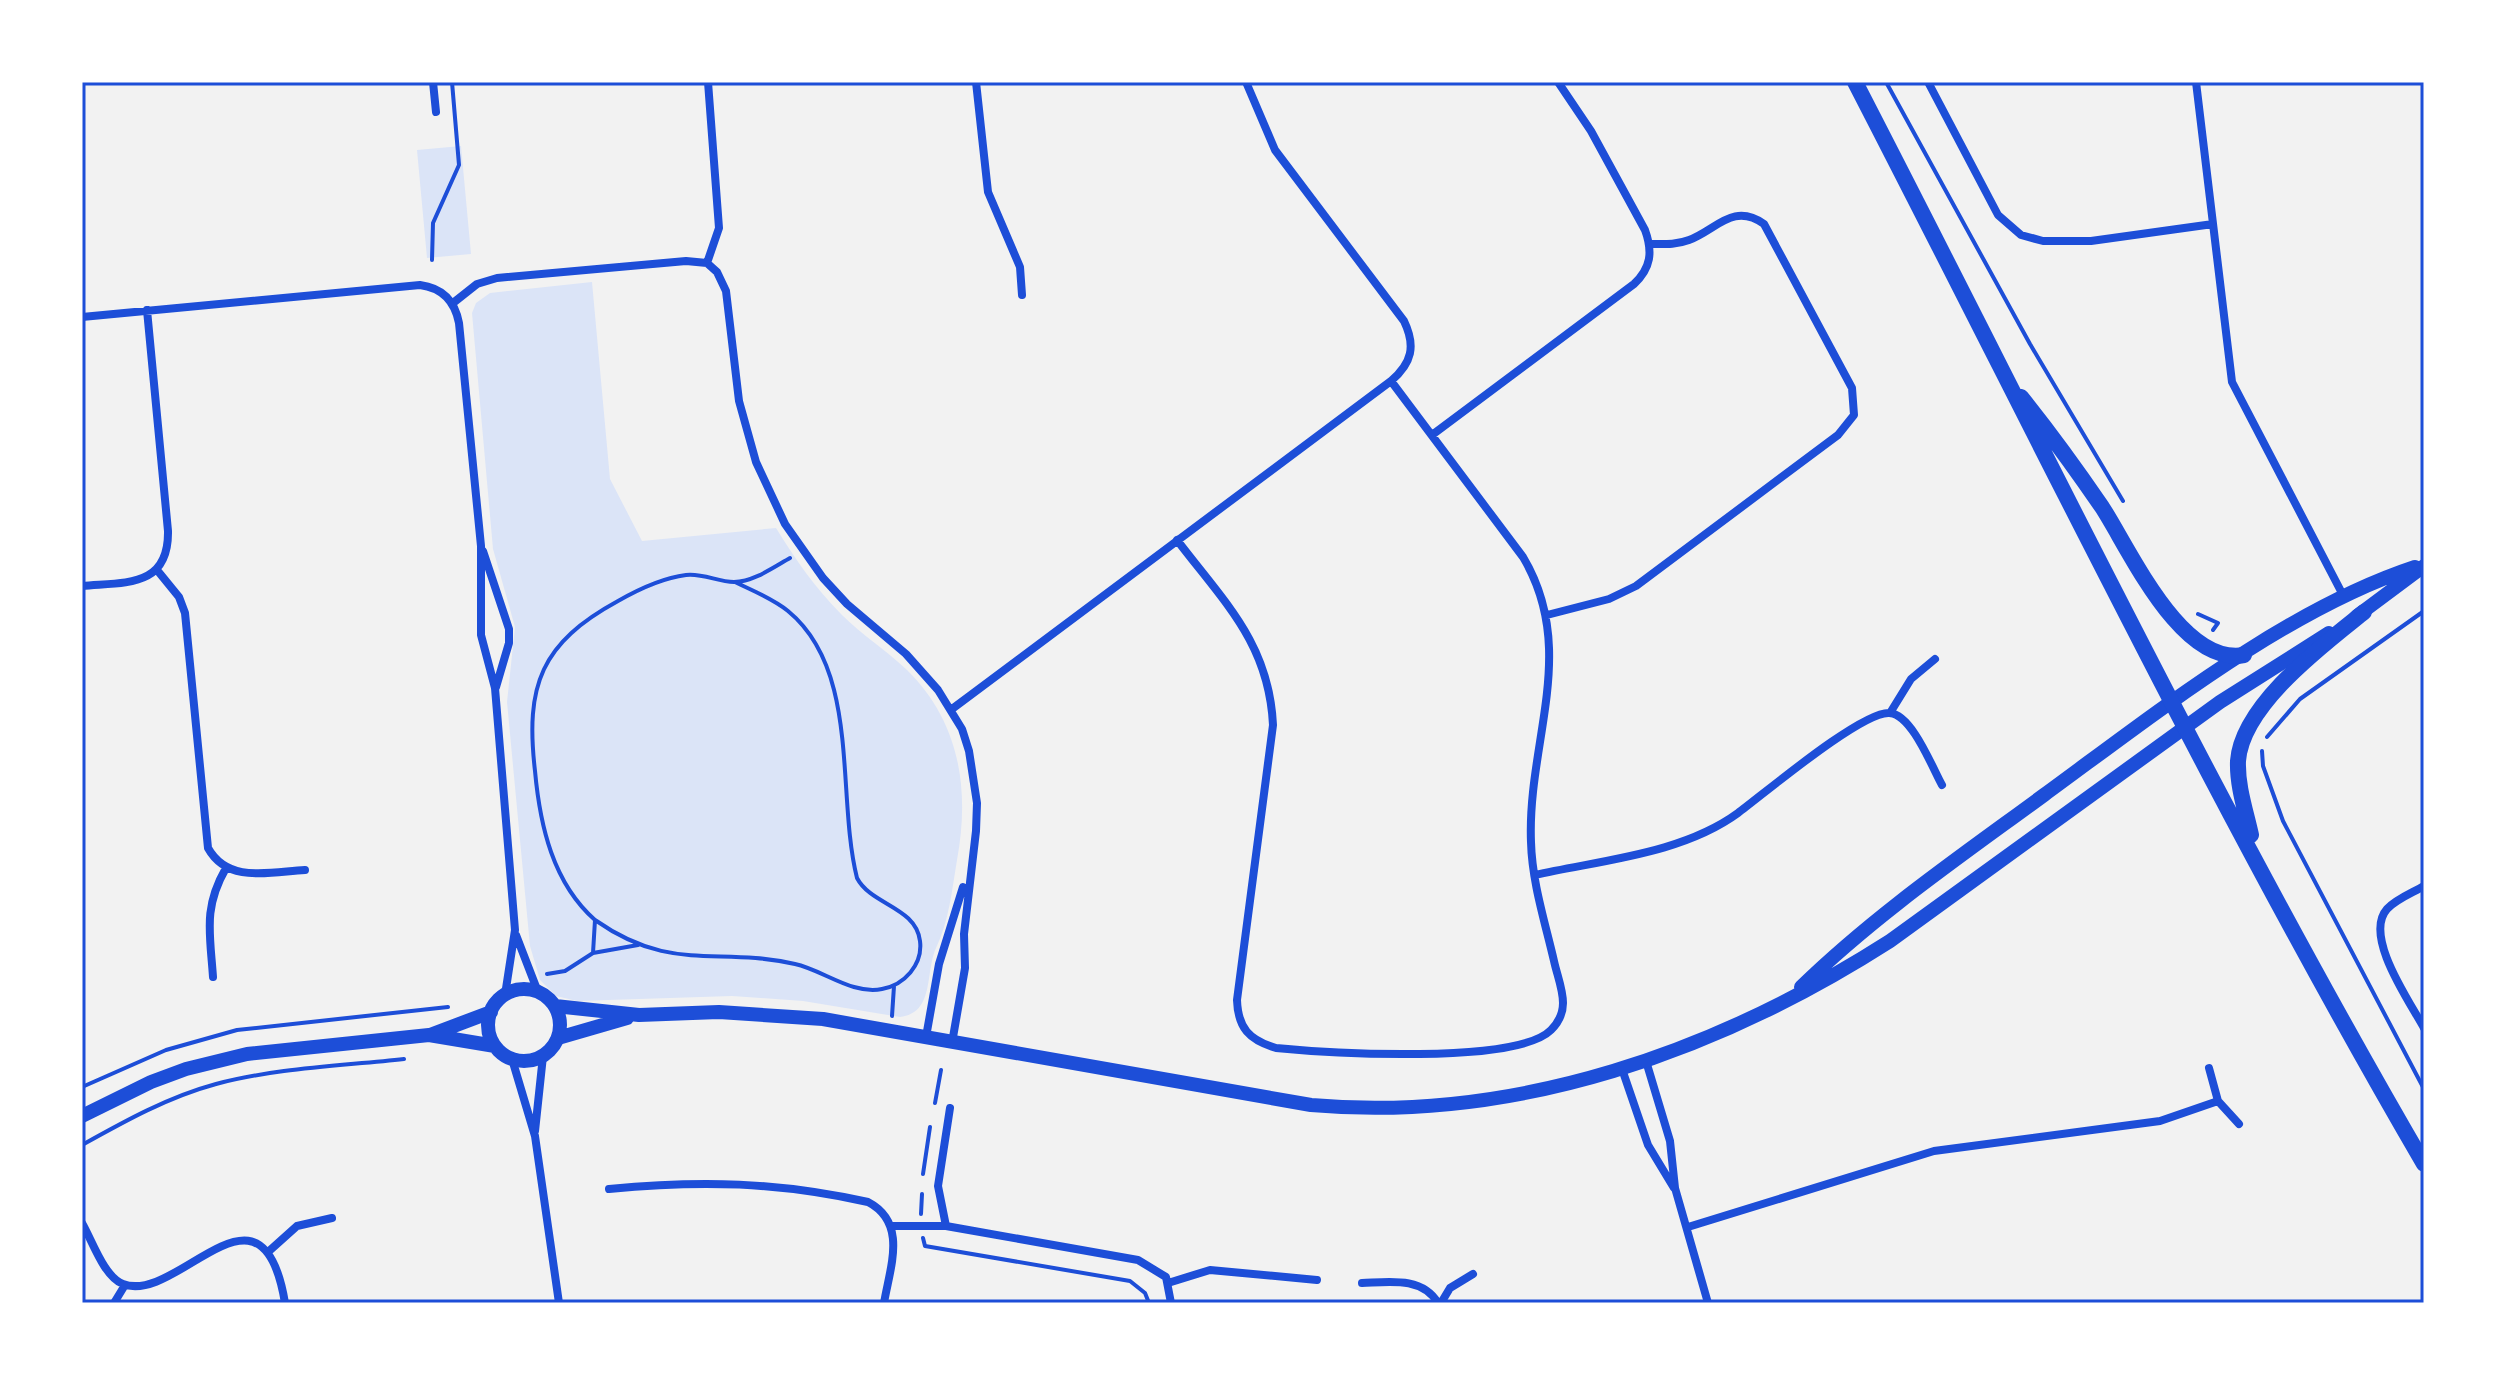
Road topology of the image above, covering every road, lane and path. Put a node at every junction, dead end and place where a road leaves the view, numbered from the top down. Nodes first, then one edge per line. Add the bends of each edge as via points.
1 (433, 82) edge
2 (452, 82) edge
3 (708, 82) edge
4 (976, 82) edge
5 (1246, 82) edge
6 (1558, 82) edge
7 (1855, 82) edge
8 (1886, 82) edge
9 (1928, 82) edge
10 (2196, 82) edge
11 (436, 112) dead end
12 (2213, 224) junction
13 (1650, 244) junction
14 (432, 260) dead end
15 (707, 263) junction
16 (1022, 295) dead end
17 (453, 303) junction
18 (147, 310) junction
19 (82, 317) edge
20 (2000, 371) junction
21 (1391, 381) junction
22 (1432, 435) junction
23 (2126, 507) dead end
24 (1177, 540) junction
25 (481, 546) junction
26 (803, 551) junction
27 (2424, 565) edge
28 (157, 570) junction
29 (735, 582) junction
30 (82, 586) edge
31 (2344, 597) junction
32 (2189, 606) dead end
33 (2424, 611) edge
34 (2364, 612) junction
35 (1547, 615) junction
36 (2202, 642) junction
37 (2244, 655) junction
38 (1935, 659) dead end
39 (495, 688) junction
40 (2174, 702) junction
41 (952, 709) junction
42 (1890, 713) junction
43 (2187, 727) junction
44 (2250, 727) junction
45 (2266, 739) junction
46 (1942, 785) dead end
47 (2255, 855) junction
48 (969, 867) junction
49 (226, 868) junction
50 (305, 870) dead end
51 (1535, 875) junction
52 (1931, 880) junction
53 (2424, 886) edge
54 (1947, 900) junction
55 (595, 920) junction
56 (515, 930) junction
57 (638, 945) junction
58 (593, 953) junction
59 (530, 976) junction
60 (213, 977) dead end
61 (894, 986) junction
62 (538, 992) junction
63 (505, 995) junction
64 (1781, 1001) junction
65 (456, 1005) dead end
66 (555, 1006) junction
67 (491, 1012) junction
68 (639, 1015) junction
69 (2424, 1028) edge
70 (890, 1031) junction
71 (429, 1035) junction
72 (926, 1037) junction
73 (558, 1038) junction
74 (952, 1043) junction
75 (495, 1046) junction
76 (543, 1056) junction
77 (404, 1059) dead end
78 (512, 1059) junction
79 (941, 1060) dead end
80 (1646, 1061) junction
81 (2209, 1068) dead end
82 (1622, 1069) junction
83 (939, 1070) dead end
84 (82, 1087) edge
85 (2424, 1089) edge
86 (2218, 1101) junction
87 (950, 1108) dead end
88 (82, 1116) edge
89 (2239, 1124) dead end
90 (535, 1136) junction
91 (82, 1145) edge
92 (2424, 1164) edge
93 (1675, 1188) junction
94 (609, 1189) dead end
95 (332, 1218) dead end
96 (82, 1223) edge
97 (921, 1225) junction
98 (892, 1226) junction
99 (946, 1226) junction
100 (1688, 1227) junction
101 (268, 1252) junction
102 (1473, 1274) dead end
103 (1317, 1280) dead end
104 (1168, 1283) junction
105 (1362, 1283) dead end
106 (125, 1285) junction
107 (114, 1303) edge
108 (285, 1303) edge
109 (559, 1303) edge
110 (884, 1303) edge
111 (1149, 1303) edge
112 (1171, 1303) edge
113 (1439, 1303) edge
114 (1708, 1303) edge

1 - 11 street
2 - 14 path via 459,165 433,223
3 - 15 street via 719,228
4 - 16 street via 988,192 1020,267
5 - 21 street via 1275,150 1404,321 1411,354
6 - 13 street via 1591,131
7 - 20 main road
8 - 23 path
9 - 12 street via 1998,215 2021,235 2043,241 2091,241
10 - 12 street
12 - 31 street via 2232,382
13 - 22 street via 1647,268 1634,284
13 - 35 street via 1690,240 1730,216 1748,216 1764,224 1852,388 1854,415 1838,435 1636,586
15 - 17 street via 497,278 477,284
15 - 26 street via 726,291 739,401 756,462
17 - 18 street via 420,285
17 - 25 street
18 - 19 street
18 - 28 street via 168,531 167,552
20 - 36 main road via 2059,443 2161,605
20 - 40 main road
21 - 22 street
21 - 24 street
22 - 35 street via 1523,557
24 - 41 street
24 - 51 street via 1258,651 1272,701 1237,1000 1249,1036 1276,1048 1378,1055 1451,1052 1538,1039 1557,1023 1563,1001
25 - 39 street via 481,635
25 - 39 street via 509,629
26 - 29 path
26 - 41 street via 847,604 916,664
27 - 31 street
27 - 34 street
28 - 30 street via 133,581
28 - 49 street via 185,613 205,836 213,857
29 - 55 path via 685,575 639,589 578,624 544,667 533,720 541,818 568,890
29 - 61 path via 790,613 827,662 857,878 914,924 920,940 912,972
31 - 37 street
32 - 36 path via 2218,623
33 - 45 path via 2300,699
34 - 43 street
34 - 44 main road via 2303,662
35 - 51 street via 1550,669 1530,829
36 - 37 main road via 2223,655
37 - 40 street
38 - 42 street via 1911,679
39 - 56 street
40 - 43 main road
40 - 52 street
41 - 48 street via 975,780 976,831
42 - 46 street via 1909,725
42 - 51 street via 1863,721 1708,831
43 - 47 main road
43 - 54 street
44 - 45 path
44 - 47 main road via 2238,762
45 - 85 path via 2263,766 2283,821
47 - 92 main road
48 - 72 street via 939,964
48 - 74 street via 965,968
49 - 50 street via 245,874
49 - 60 street via 209,909
52 - 54 street
52 - 64 street
53 - 69 street via 2386,910 2378,931
54 - 64 street via 1841,972
55 - 57 path
55 - 58 path
56 - 59 street
56 - 63 street
57 - 58 path
57 - 61 path via 679,957 795,964 868,990
58 - 59 path via 565,971
59 - 62 street
61 - 70 path
62 - 63 street via 526,989
62 - 66 street
63 - 67 street
64 - 80 street
65 - 84 path via 237,1030 166,1050
66 - 68 street
66 - 73 street
67 - 71 street
67 - 75 street
68 - 70 street via 761,1013
68 - 73 street
70 - 72 street
71 - 75 street
71 - 88 street via 216,1061 151,1082
72 - 74 street
73 - 76 street
74 - 82 street via 1251,1097 1356,1109 1528,1094
75 - 78 street
76 - 78 street
76 - 90 street
77 - 91 path via 214,1085 167,1100
78 - 90 street
79 - 83 path
80 - 82 street
80 - 93 street via 1670,1141
81 - 86 street
82 - 93 street via 1648,1145
86 - 89 street
86 - 100 street via 2160,1121 1974,1144 1901,1159
87 - 99 street via 938,1186
90 - 109 street
93 - 100 street
94 - 98 street via 714,1181 783,1186 868,1202 881,1209
95 - 101 street via 297,1226
96 - 106 street via 110,1274
97 - 98 street
97 - 99 street
97 - 111 path via 925,1246 1130,1281
98 - 110 street via 894,1248
99 - 104 street via 1138,1260 1161,1272
100 - 114 street
101 - 106 street via 256,1244 230,1244 148,1285
101 - 108 street via 278,1266
102 - 113 street via 1450,1288
103 - 104 street via 1210,1270
104 - 112 street
105 - 113 street via 1416,1285
106 - 107 street

